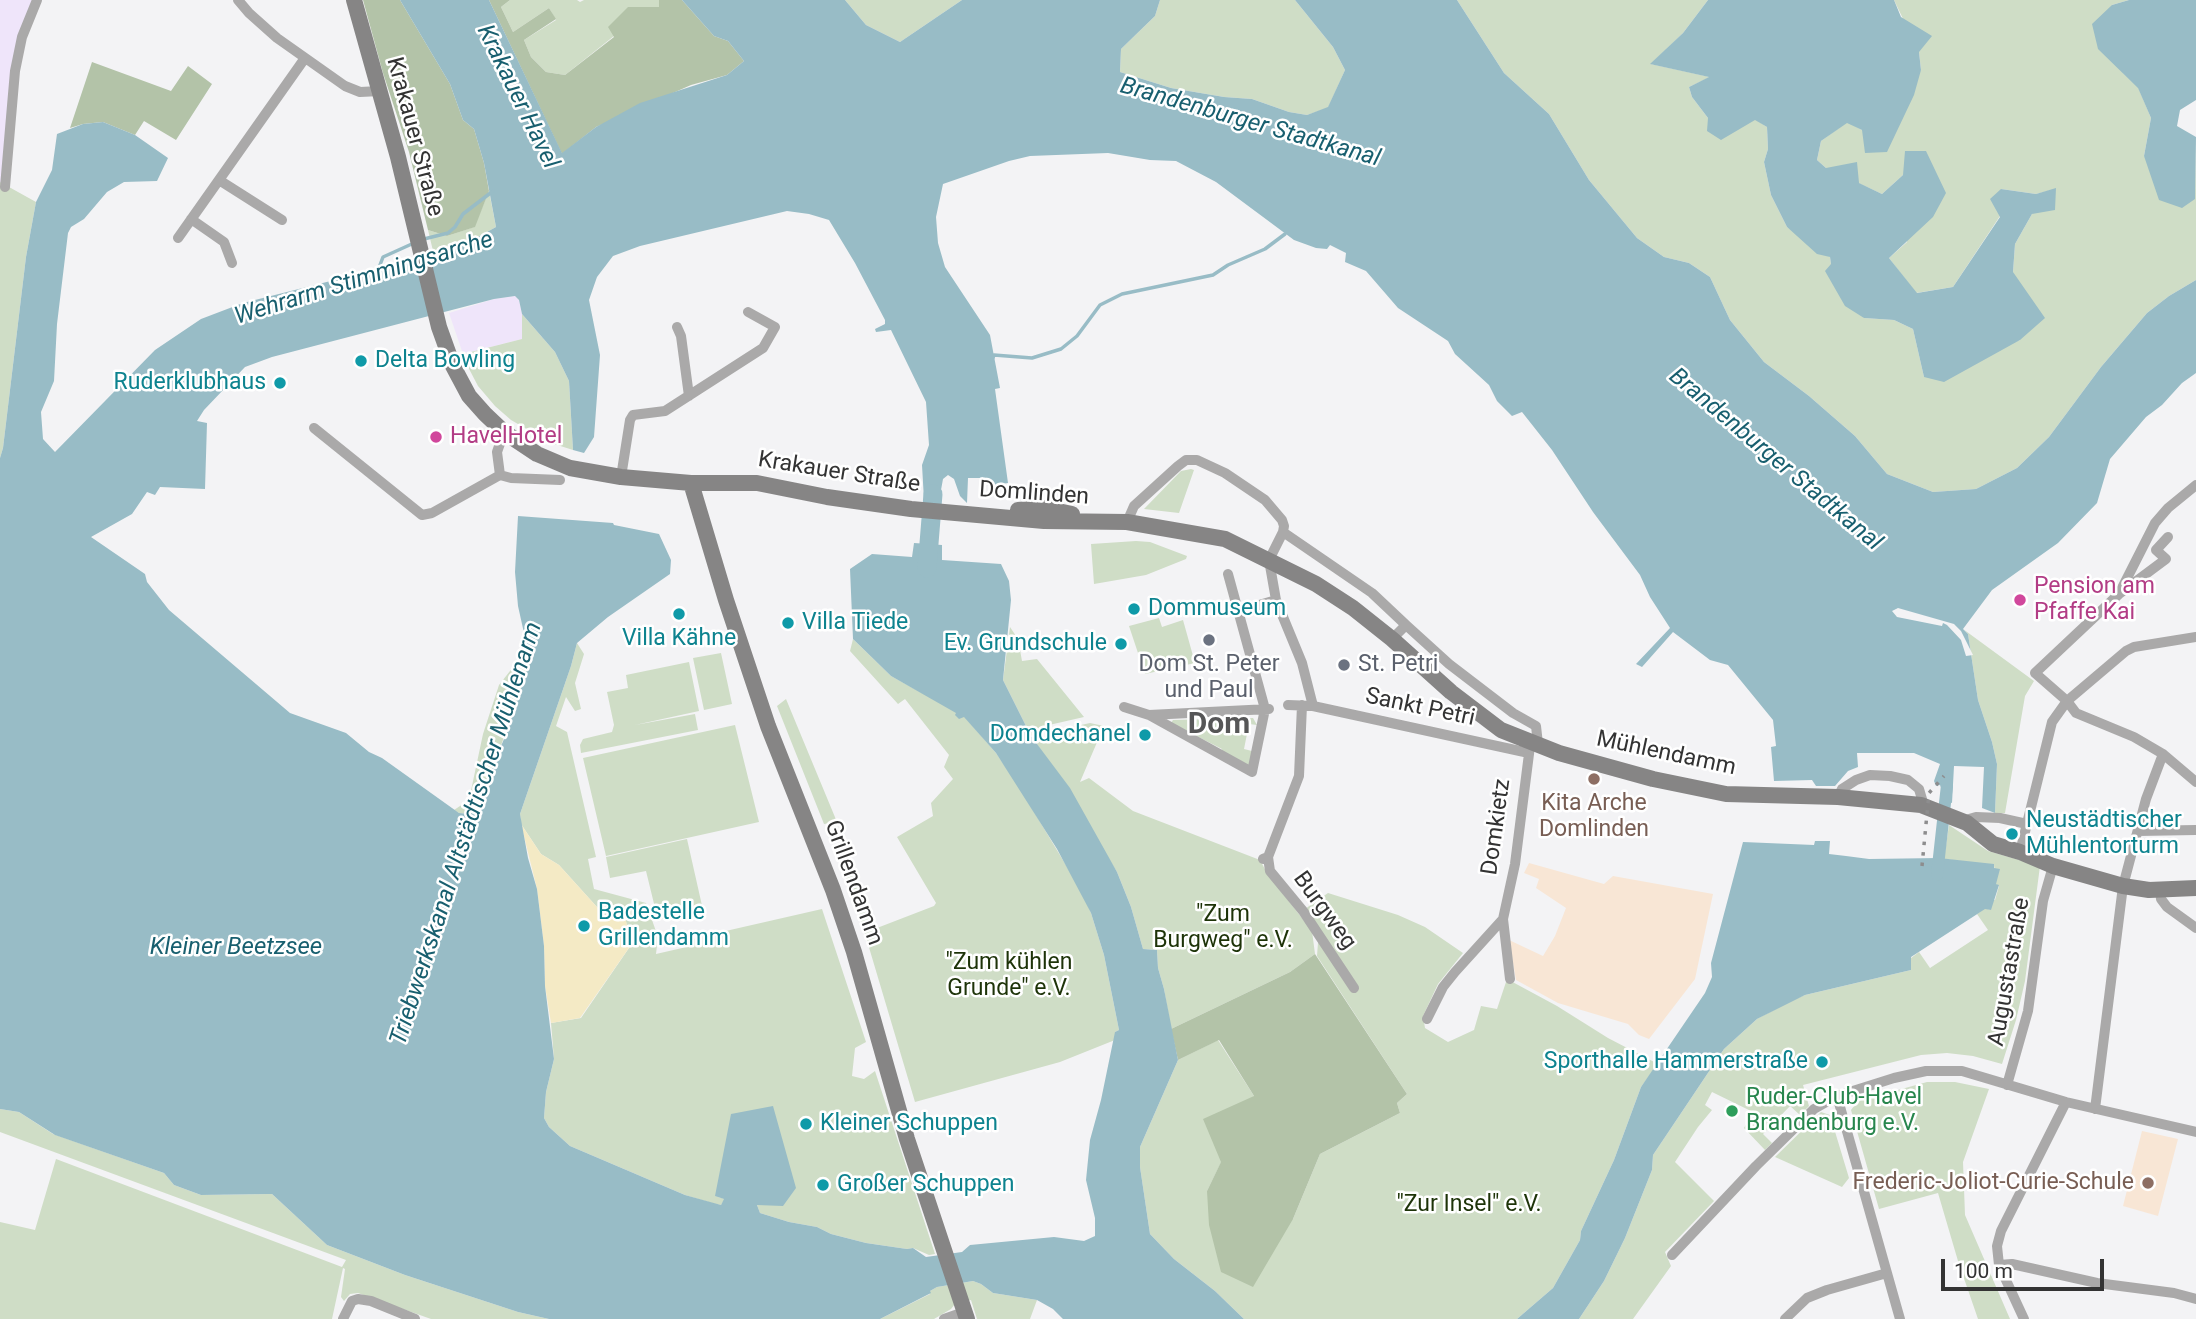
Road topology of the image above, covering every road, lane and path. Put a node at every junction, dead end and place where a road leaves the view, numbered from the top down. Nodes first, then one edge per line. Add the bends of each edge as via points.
1 (37, 0) edge
2 (238, 0) edge
3 (354, 0) edge
4 (305, 58) junction
5 (380, 92) junction
6 (219, 180) junction
7 (5, 187) dead end
8 (191, 219) junction
9 (282, 220) dead end
10 (178, 238) dead end
11 (232, 263) dead end
12 (748, 312) dead end
13 (677, 327) dead end
14 (689, 396) junction
15 (314, 428) dead end
16 (504, 432) junction
17 (500, 475) junction
18 (621, 477) junction
19 (560, 480) dead end
20 (691, 483) junction
21 (2196, 485) edge
22 (966, 513) joint
23 (1128, 522) junction
24 (1283, 532) junction
25 (2168, 537) dead end
26 (2145, 542) junction
27 (2156, 550) junction
28 (1269, 560) junction
29 (1228, 575) dead end
30 (2119, 594) junction
31 (1276, 600) junction
32 (1239, 611) junction
33 (1406, 625) junction
34 (2196, 637) edge
35 (1392, 639) junction
36 (2067, 701) junction
37 (1288, 705) dead end
38 (1308, 705) junction
39 (1124, 707) dead end
40 (1267, 709) junction
41 (1149, 715) junction
42 (1532, 746) junction
43 (2163, 754) junction
44 (2196, 782) edge
45 (1838, 797) junction
46 (1928, 808) junction
47 (1960, 820) junction
48 (2027, 824) junction
49 (2196, 830) edge
50 (2138, 831) junction
51 (2020, 852) junction
52 (2053, 866) junction
53 (2123, 886) junction
54 (2196, 888) edge
55 (2160, 890) junction
56 (1503, 919) junction
57 (2196, 928) edge
58 (1510, 979) dead end
59 (1354, 988) dead end
60 (1427, 1019) dead end
61 (2007, 1085) junction
62 (1837, 1096) junction
63 (2066, 1102) junction
64 (2095, 1109) junction
65 (2196, 1132) edge
66 (1672, 1255) dead end
67 (1999, 1265) junction
68 (1887, 1273) junction
69 (2196, 1299) edge
70 (964, 1311) edge
71 (343, 1319) edge
72 (415, 1319) edge
73 (944, 1319) edge
74 (1785, 1319) edge
75 (1900, 1319) edge
76 (2024, 1319) edge

1 - 7 street via 15,71
2 - 4 street
3 - 5 street, Krakauer Straße
4 - 5 street via 345,86
4 - 6 street
5 - 16 street, Krakauer Straße via 439,327 459,379
6 - 8 street
6 - 9 street
8 - 10 street
8 - 11 street via 224,242
12 - 14 street via 775,327 764,348
13 - 14 street
14 - 18 street via 665,411 630,419
15 - 17 street via 422,515
16 - 17 street via 497,452
16 - 18 street, Krakauer Straße via 537,454 570,468
17 - 19 street
18 - 20 street, Krakauer Straße
20 - 22 street, Krakauer Straße via 757,482 827,498
20 - 70 street, Grillendamm via 768,726 854,952 907,1139
21 - 26 street via 2168,508
22 - 23 street, Domlinden via 1044,521
23 - 24 street via 1134,506 1178,466 1185,460 1197,460 1265,500 1282,520
23 - 28 street, Domlinden via 1225,539
24 - 28 street
24 - 33 street via 1373,593
25 - 27 street
26 - 27 street
26 - 30 street
27 - 30 street via 2166,559
28 - 31 street, Burgweg
28 - 35 street, Domlinden via 1316,584
29 - 32 street
30 - 36 street via 2035,673
31 - 32 street
31 - 38 street, Burgweg via 1302,663
32 - 40 street
33 - 35 street
33 - 42 street via 1448,664 1536,726
34 - 36 street via 2134,647
35 - 42 street, Domlinden via 1489,722
36 - 43 street via 2076,713
36 - 48 street via 2052,722
37 - 38 street, Sankt Petri
38 - 42 street, Sankt Petri
38 - 59 street, Burgweg via 1299,776 1266,858 1270,871
39 - 41 street
40 - 41 street
40 - 41 street via 1252,772
42 - 45 street, Mühlendamm via 1727,794
42 - 56 street, Domkietz
43 - 44 street
43 - 50 street
45 - 46 street, Mühlendamm
45 - 46 street via 1856,780 1890,776 1908,780 1919,789
46 - 47 street, Mühlendamm
47 - 48 street, Mühlendamm via 2000,818
47 - 51 street, Mühlendamm via 1993,844
48 - 51 street
49 - 50 street
50 - 53 street
51 - 52 street, Mühlendamm
52 - 53 street, Mühlendamm
52 - 61 street, Augustastraße via 2043,901 2028,1011
53 - 55 street, Mühlendamm
53 - 64 street
54 - 55 street, Mühlendamm
55 - 57 street via 2167,907
56 - 58 street, Domkietz
56 - 60 street, Domkietz via 1443,987
61 - 62 street via 1962,1071 1926,1071
61 - 63 street
62 - 66 street via 1814,1109 1789,1133
62 - 68 street
63 - 64 street
63 - 67 street via 2001,1231
64 - 65 street
67 - 69 street
67 - 76 street
68 - 74 street via 1807,1298
68 - 75 street
70 - 73 street
71 - 72 street via 352,1301 358,1299

